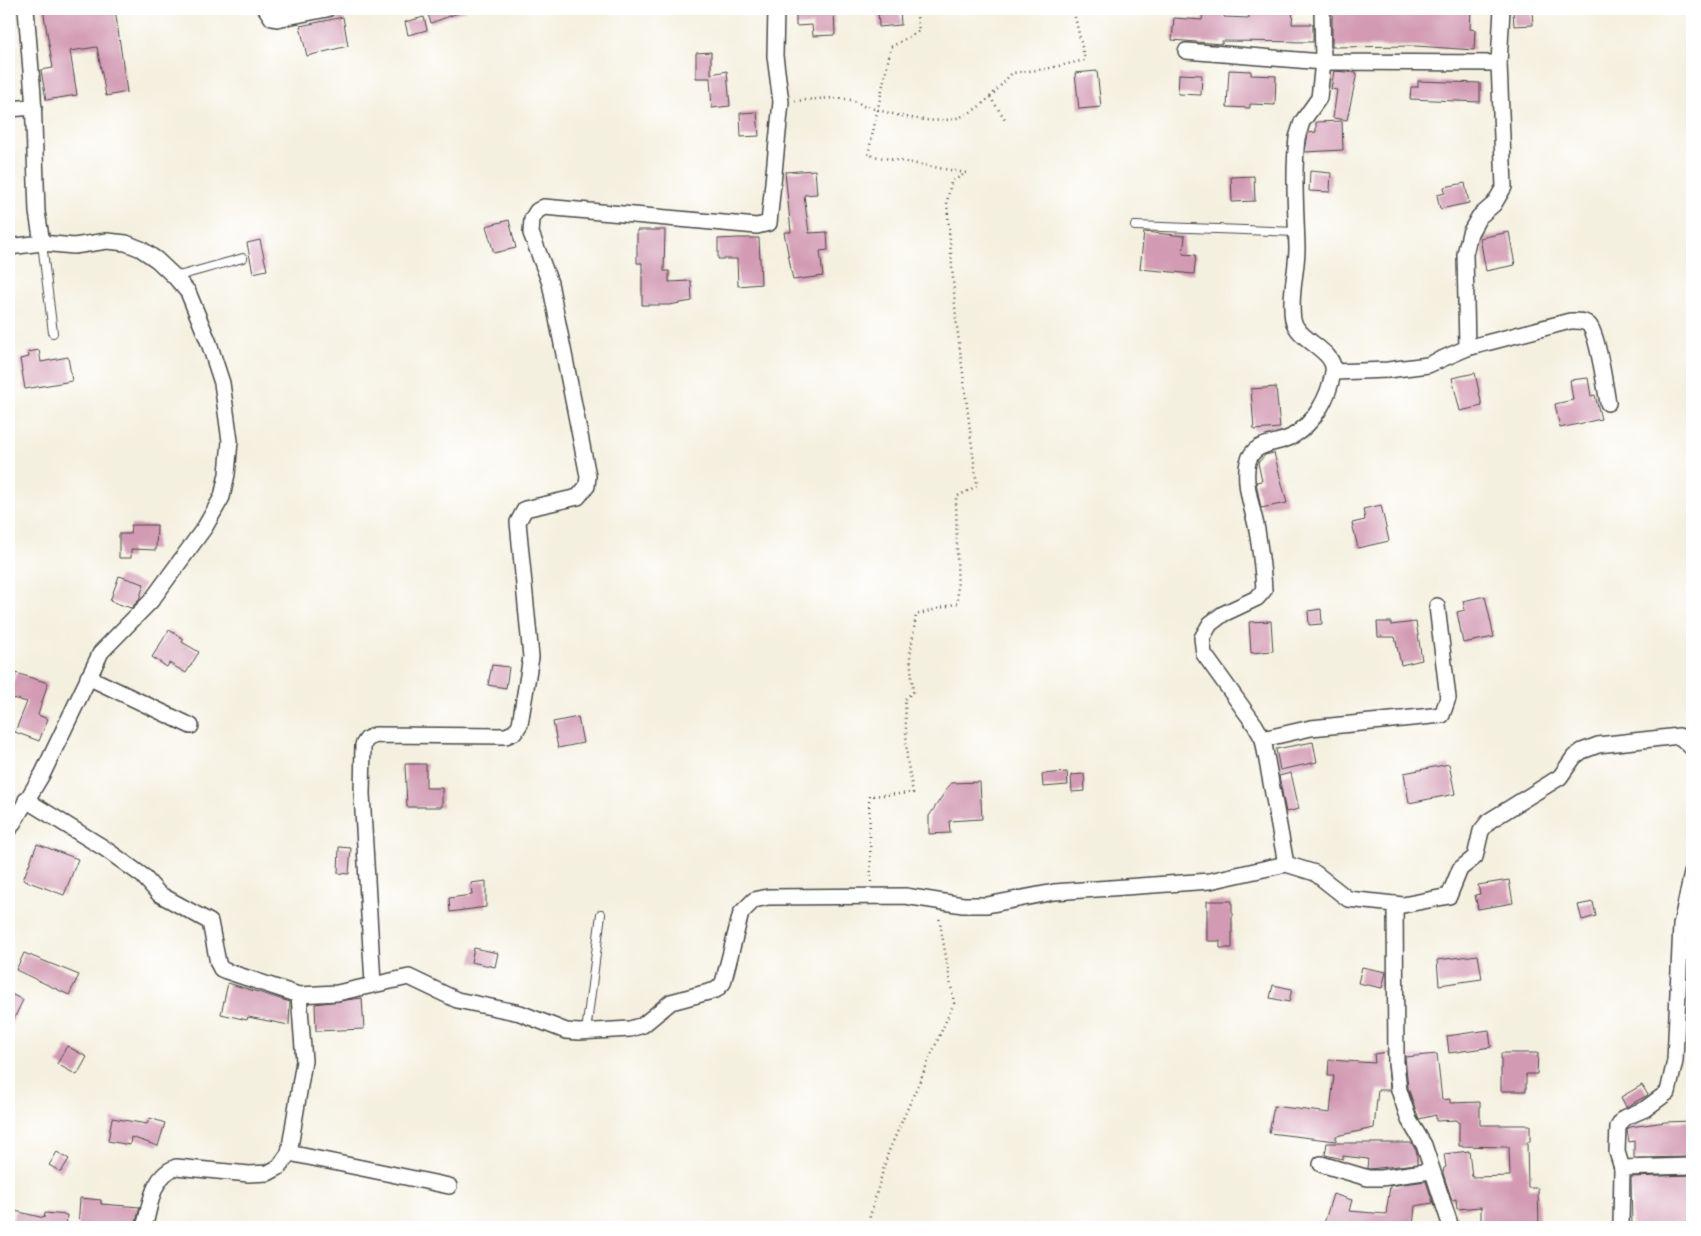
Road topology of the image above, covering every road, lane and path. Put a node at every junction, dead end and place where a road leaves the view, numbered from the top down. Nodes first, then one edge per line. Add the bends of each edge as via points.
1 (26, 9) edge
2 (266, 9) edge
3 (327, 9) edge
4 (776, 9) edge
5 (916, 9) edge
6 (1322, 9) edge
7 (1502, 9) edge
8 (1074, 17) dead end
9 (1186, 51) dead end
10 (1323, 62) junction
11 (1499, 63) junction
12 (990, 98) junction
13 (781, 102) junction
14 (34, 107) junction
15 (9, 109) edge
16 (878, 110) junction
17 (1005, 119) dead end
18 (1135, 226) dead end
19 (1296, 232) junction
20 (42, 242) junction
21 (9, 247) edge
22 (243, 258) dead end
23 (175, 277) junction
24 (53, 333) dead end
25 (1467, 348) junction
26 (1334, 372) junction
27 (1608, 403) dead end
28 (1437, 606) dead end
29 (88, 677) junction
30 (192, 726) dead end
31 (1263, 739) junction
32 (1692, 748) edge
33 (26, 800) junction
34 (9, 830) edge
35 (1286, 864) junction
36 (1692, 873) edge
37 (873, 896) junction
38 (1395, 904) junction
39 (601, 914) dead end
40 (939, 916) dead end
41 (373, 984) junction
42 (299, 995) junction
43 (586, 1032) junction
44 (289, 1153) junction
45 (1321, 1164) dead end
46 (1692, 1166) edge
47 (1622, 1168) junction
48 (1431, 1171) junction
49 (449, 1186) dead end
50 (144, 1227) edge
51 (867, 1227) edge
52 (1450, 1227) edge
53 (1621, 1227) edge

1 - 14 street
2 - 3 street via 274,19
4 - 13 street via 775,56
5 - 16 path via 919,31 891,47
6 - 10 street
7 - 11 street
8 - 12 path via 1085,60 1046,70 1012,73
9 - 10 street
10 - 11 street
10 - 19 street via 1319,98 1302,122 1297,138
11 - 25 street via 1504,187 1494,204 1479,217 1468,240 1465,254
12 - 16 path via 956,119 915,118
12 - 17 path
13 - 16 path via 848,99
13 - 41 street via 769,223 757,226 544,207 532,219 531,233 552,293 588,476 587,486 578,497 525,510 518,522 531,657 516,732 506,736 375,735 363,745 362,794
14 - 15 street
14 - 20 street via 37,212
16 - 37 path via 868,155 966,173 951,182 946,202 956,318 978,486 956,497 958,603 916,615 910,655 912,692 905,699 906,759 913,793 869,796 869,862
18 - 19 lane
19 - 26 street via 1294,320 1302,335 1329,358
20 - 21 street
20 - 23 street via 74,246 126,243 157,260
20 - 24 lane
22 - 23 lane
23 - 29 street via 188,292 199,315 222,382 230,441 225,485 205,527 167,581 109,641
25 - 26 street via 1428,365
25 - 27 street via 1570,321 1584,321 1590,326 1595,341
26 - 31 street via 1321,408 1313,419 1290,438 1270,442 1254,451 1248,463 1248,491 1257,530 1264,590 1257,598 1210,624 1202,638 1204,654
28 - 31 street via 1448,698 1442,715 1311,728
29 - 30 street
29 - 33 street via 43,773
31 - 35 street
32 - 38 street via 1678,736 1598,745 1582,751 1560,776 1488,821 1481,831 1475,858 1460,870 1449,896
33 - 34 street
33 - 42 street via 104,848 143,876 159,894 210,922 221,969
35 - 37 street via 1210,881 1054,892 987,904 963,905
35 - 38 street via 1315,873 1348,900
36 - 47 street via 1681,925 1675,1061 1668,1092 1645,1109 1624,1118 1618,1127 1617,1152
37 - 43 street via 768,897 754,900 740,912 723,983 716,990 671,1002 643,1025
38 - 48 street via 1399,1090 1409,1120 1424,1145
39 - 43 lane
40 - 51 path via 954,1003 888,1153
41 - 42 street via 337,993
41 - 43 street via 409,978 457,1000 520,1013 566,1031
42 - 44 street via 304,1061
44 - 49 street
44 - 50 street via 279,1167 268,1173 176,1167 168,1170 159,1177
45 - 48 street via 1368,1178
46 - 47 street
47 - 53 street
48 - 52 street

